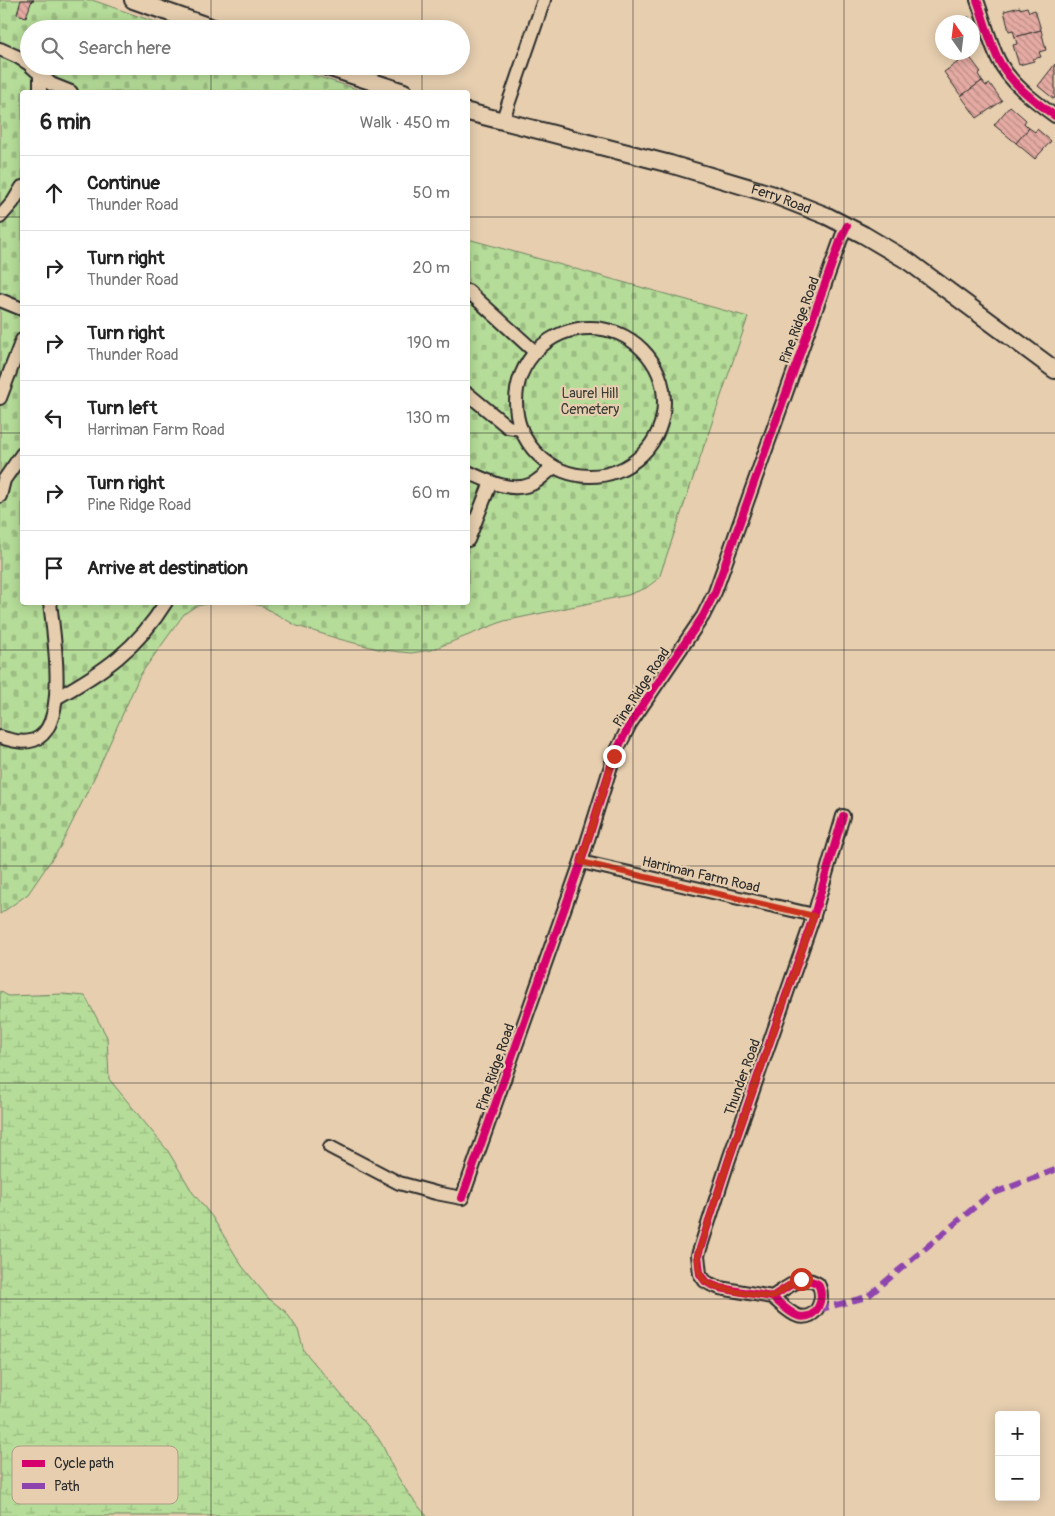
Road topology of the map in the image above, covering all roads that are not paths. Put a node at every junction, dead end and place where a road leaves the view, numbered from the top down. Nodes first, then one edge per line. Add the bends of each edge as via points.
1 (133, 0) edge
2 (544, 0) edge
3 (977, 0) edge
4 (154, 3) edge
5 (195, 20) edge
6 (0, 49) edge
7 (20, 58) edge
8 (352, 75) edge
9 (40, 76) joint
10 (40, 90) edge
11 (67, 90) edge
12 (398, 90) edge
13 (470, 113) edge
14 (1055, 116) edge
15 (502, 122) junction
16 (20, 190) edge
17 (0, 217) edge
18 (848, 226) junction
19 (470, 293) edge
20 (0, 300) edge
21 (20, 308) edge
22 (20, 345) edge
23 (535, 352) junction
24 (1055, 370) edge
25 (470, 396) edge
26 (0, 398) edge
27 (521, 429) junction
28 (20, 456) edge
29 (554, 467) junction
30 (470, 473) edge
31 (2, 479) edge
32 (491, 482) junction
33 (0, 496) edge
34 (470, 535) edge
35 (50, 605) edge
36 (164, 605) edge
37 (56, 698) junction
38 (0, 737) edge
39 (843, 816) dead end
40 (581, 862) junction
41 (814, 916) junction
42 (330, 1147) dead end
43 (772, 1297) dead end

1 - 4 main road
2 - 15 street
3 - 14 street via 1007,74
4 - 5 main road
6 - 7 street
8 - 12 main road
9 - 10 street
9 - 11 street
13 - 15 main road, Ferry Road
15 - 18 main road, Ferry Road via 720,179 801,206
16 - 17 street
18 - 24 main road, Ferry Road via 908,261
18 - 40 street, Pine Ridge Road via 715,592 614,756
19 - 23 street
20 - 21 street
22 - 26 street
23 - 27 street via 523,369 516,392
23 - 29 street via 546,342 567,332 591,328 614,332 648,356 663,394 658,429 646,450 628,465 594,476
25 - 27 street via 508,427
27 - 29 street via 531,448
28 - 31 street
29 - 32 street via 524,486
30 - 32 street
31 - 33 street
32 - 34 street
35 - 37 street via 57,664
36 - 37 street via 129,650
37 - 38 street via 46,730 38,738 24,742
39 - 41 street, Thunder Road
40 - 41 street, Harriman Farm Road
40 - 42 street, Pine Ridge Road via 462,1198 399,1183
41 - 43 street, Thunder Road via 698,1255 700,1274 710,1284

